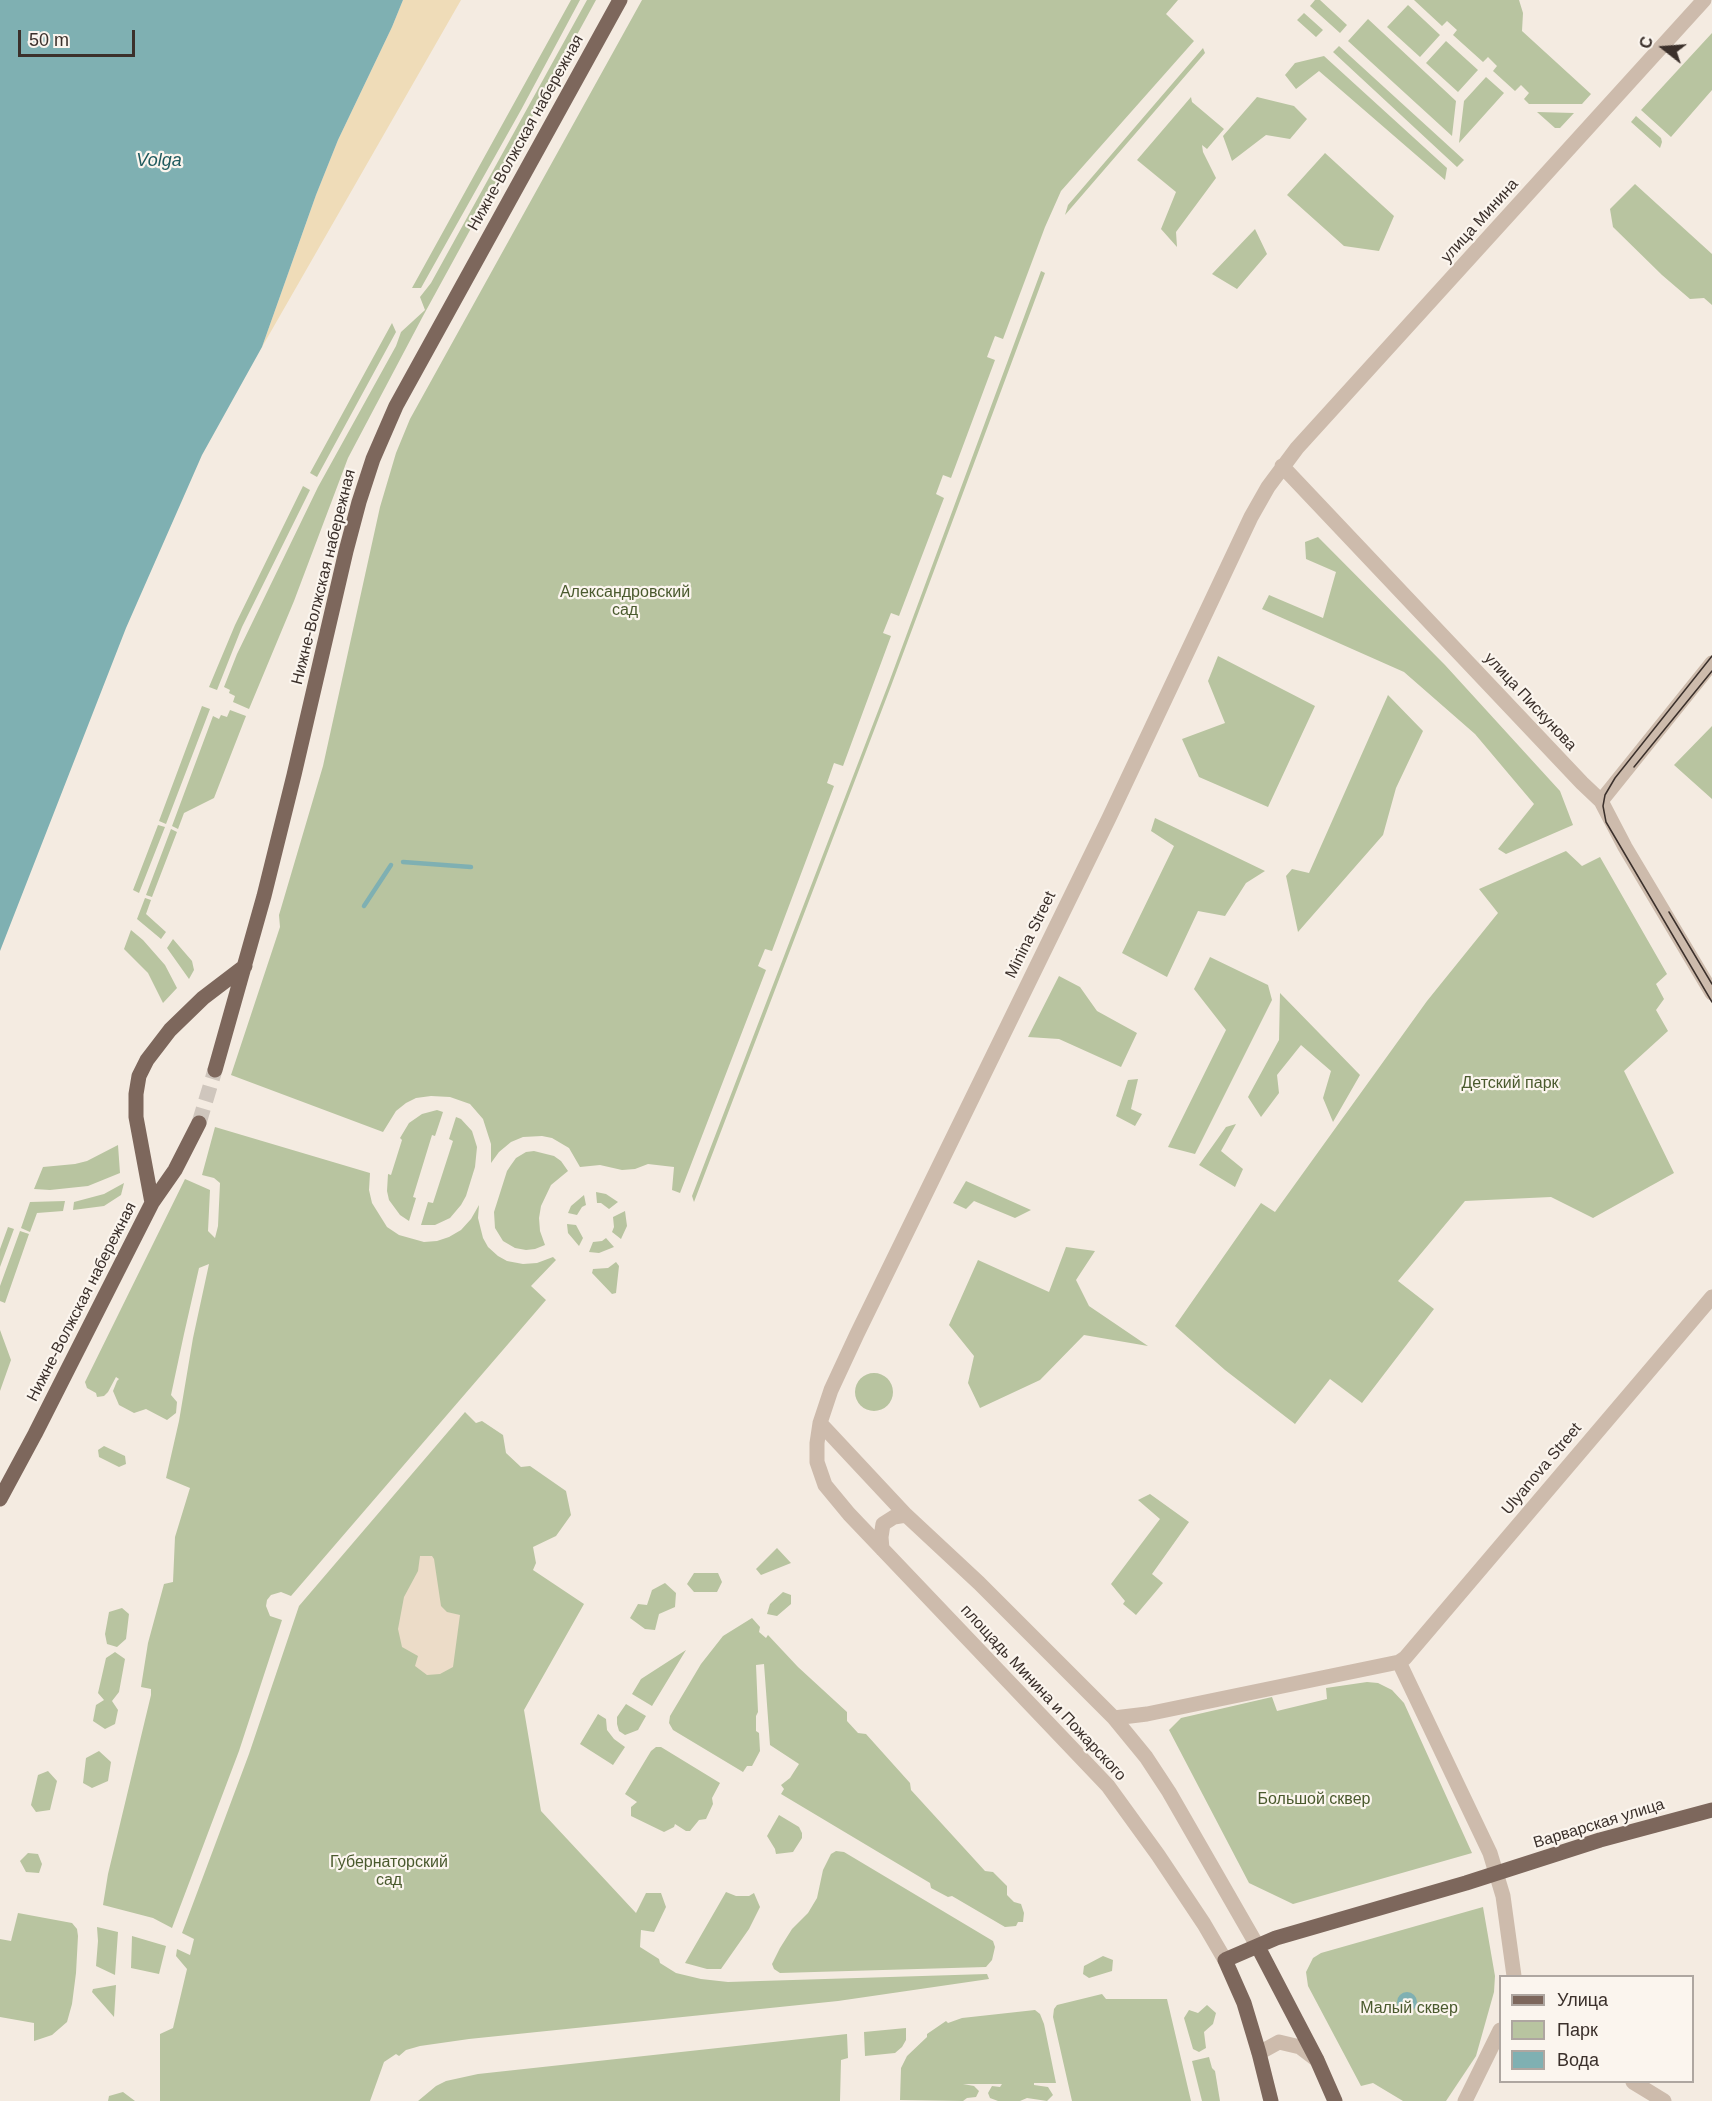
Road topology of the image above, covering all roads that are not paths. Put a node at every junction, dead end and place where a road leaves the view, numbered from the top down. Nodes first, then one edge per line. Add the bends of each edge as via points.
1 (620, 0) edge
2 (1704, 0) edge
3 (1282, 466) junction
4 (1712, 663) edge
5 (1601, 801) junction
6 (245, 966) junction
7 (1712, 993) edge
8 (215, 1070) tunnel mouth
9 (199, 1123) tunnel mouth
10 (152, 1203) junction
11 (1712, 1297) edge
12 (820, 1423) junction
13 (0, 1498) edge
14 (906, 1515) junction
15 (882, 1549) junction
16 (1399, 1662) junction
17 (1114, 1718) junction
18 (1712, 1810) edge
19 (1496, 1874) junction
20 (1257, 1947) junction
21 (1225, 1960) junction
22 (1514, 1975) edge
23 (1499, 2033) edge
24 (1259, 2053) junction
25 (1317, 2061) junction
26 (1635, 2083) edge
27 (1273, 2099) edge
28 (1335, 2101) edge
29 (1466, 2101) edge
30 (1664, 2101) edge

1 - 6 main road, Нижне-Волжская набережная via 396,406 373,459 346,551
2 - 3 street, улица Минина
3 - 5 street, улица Пискунова
3 - 12 street, Minina Street via 1251,516 831,1390
4 - 5 street
5 - 7 street, улица Пискунова via 1624,847
6 - 8 main road, Нижне-Волжская набережная
6 - 10 main road via 170,1030 139,1076 136,1117
9 - 10 main road, Нижне-Волжская набережная via 175,1170
10 - 13 main road, Нижне-Волжская набережная
11 - 16 street, Ulyanova Street
12 - 14 street, площадь Минина и Пожарского
12 - 15 street, площадь Минина и Пожарского via 818,1462 825,1485
14 - 15 street via 883,1524
14 - 17 street, площадь Минина и Пожарского
15 - 21 street, площадь Минина и Пожарского via 1108,1786 1165,1865
16 - 17 street
16 - 19 street via 1490,1853
17 - 20 street, площадь Минина и Пожарского via 1169,1792
18 - 19 main road, Варварская улица via 1600,1840
19 - 20 main road via 1276,1938
19 - 22 street via 1503,1896
20 - 21 main road
20 - 25 main road, площадь Минина и Пожарского
21 - 24 main road, площадь Минина и Пожарского via 1244,2003
23 - 29 street
24 - 25 street via 1280,2042 1300,2047
24 - 27 main road, площадь Минина и Пожарского
25 - 28 main road, площадь Минина и Пожарского
26 - 30 street

